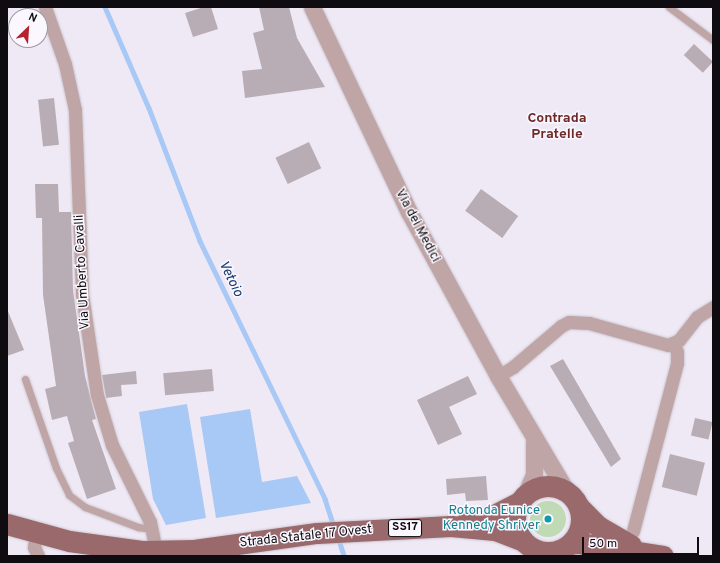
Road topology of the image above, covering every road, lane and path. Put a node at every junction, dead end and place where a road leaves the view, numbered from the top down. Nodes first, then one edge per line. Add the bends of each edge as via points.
1 (45, 7) edge
2 (312, 7) edge
3 (669, 7) edge
4 (713, 40) edge
5 (713, 307) edge
6 (674, 344) junction
7 (498, 376) junction
8 (25, 379) dead end
9 (534, 438) junction
10 (522, 498) junction
11 (573, 500) junction
12 (451, 526) junction
13 (18, 527) edge
14 (152, 529) junction
15 (633, 531) dead end
16 (570, 547) edge
17 (537, 549) edge
18 (642, 551) junction
19 (157, 554) edge
20 (38, 556) edge
21 (663, 556) edge

1 - 14 street, Via Umberto Cavalli via 65,64 75,110 83,308 96,395 112,445
2 - 7 street, Via dei Medici via 355,104 409,212
3 - 4 lane
5 - 6 street via 697,318
6 - 7 street via 663,345 589,323 569,322
6 - 15 street via 677,363
7 - 9 street, Via dei Medici
8 - 14 lane via 56,468 69,494 85,507 138,527
9 - 10 street, Via dei Medici via 535,470
9 - 11 street, Via dei Medici
10 - 11 main road, SS17 via 545,486 559,487
10 - 12 main road, Strada Statale 17 Ovest / SS17 via 492,516
10 - 17 main road via 515,522
11 - 16 main road via 580,527
11 - 18 main road, SS17 via 604,530
12 - 17 main road, Strada Statale 17 Ovest / SS17 via 495,530
12 - 19 main road, Strada Statale 17 Ovest / SS17 via 317,533
13 - 19 main road, Strada Statale 17 Ovest / SS17 via 105,548
13 - 20 street
14 - 19 street, Via Umberto Cavalli
16 - 17 main road, SS17 via 556,551
16 - 18 main road, SS17
18 - 21 main road, SS17

